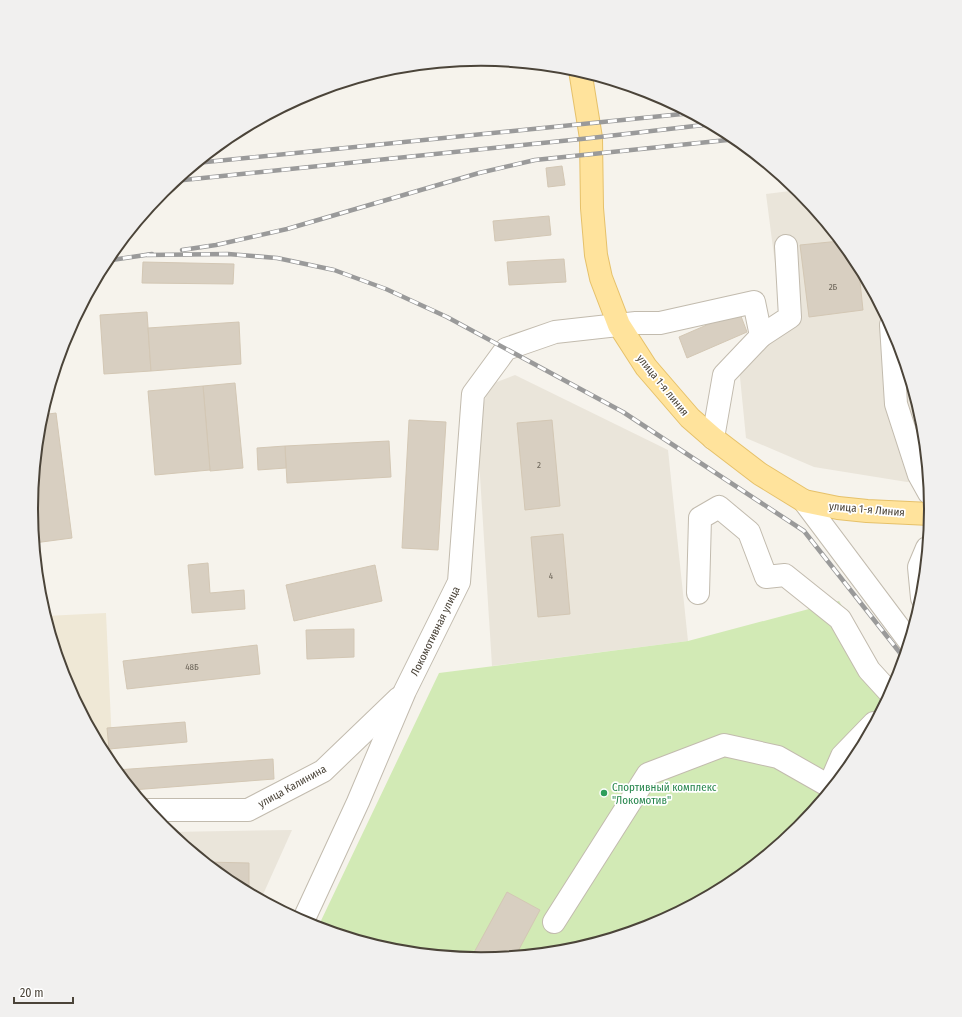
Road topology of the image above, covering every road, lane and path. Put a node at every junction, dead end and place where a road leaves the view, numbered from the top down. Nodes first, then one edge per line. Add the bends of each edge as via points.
1 (581, 77) edge
2 (786, 246) dead end
3 (619, 325) junction
4 (761, 336) junction
5 (891, 343) edge
6 (713, 438) junction
7 (923, 483) edge
8 (804, 501) junction
9 (924, 514) edge
10 (698, 593) dead end
11 (905, 636) edge
12 (886, 687) edge
13 (405, 692) junction
14 (861, 737) edge
15 (835, 774) edge
16 (827, 785) edge
17 (157, 810) edge
18 (306, 915) edge
19 (554, 922) dead end

1 - 3 main road, улица 1-я линия via 591,138 596,255 601,278
2 - 4 street via 790,317
3 - 4 street, Локомотивная улица via 660,322 754,302
3 - 6 main road, улица 1-я линия via 646,368 690,418
3 - 13 street, Локомотивная улица via 555,332 506,348 473,394 459,582
4 - 6 street via 724,375
5 - 7 street via 896,404 918,475
6 - 8 main road, улица 1-я линия via 760,474
8 - 9 main road, улица 1-я Линия via 838,508
8 - 11 street
10 - 12 street via 700,518 720,507 749,532 766,577 785,575 840,619 869,670
13 - 17 street, улица Калинина via 323,771 248,810
13 - 18 street, Локомотивная улица
14 - 15 street via 842,756
16 - 19 street via 778,757 724,745 648,774

